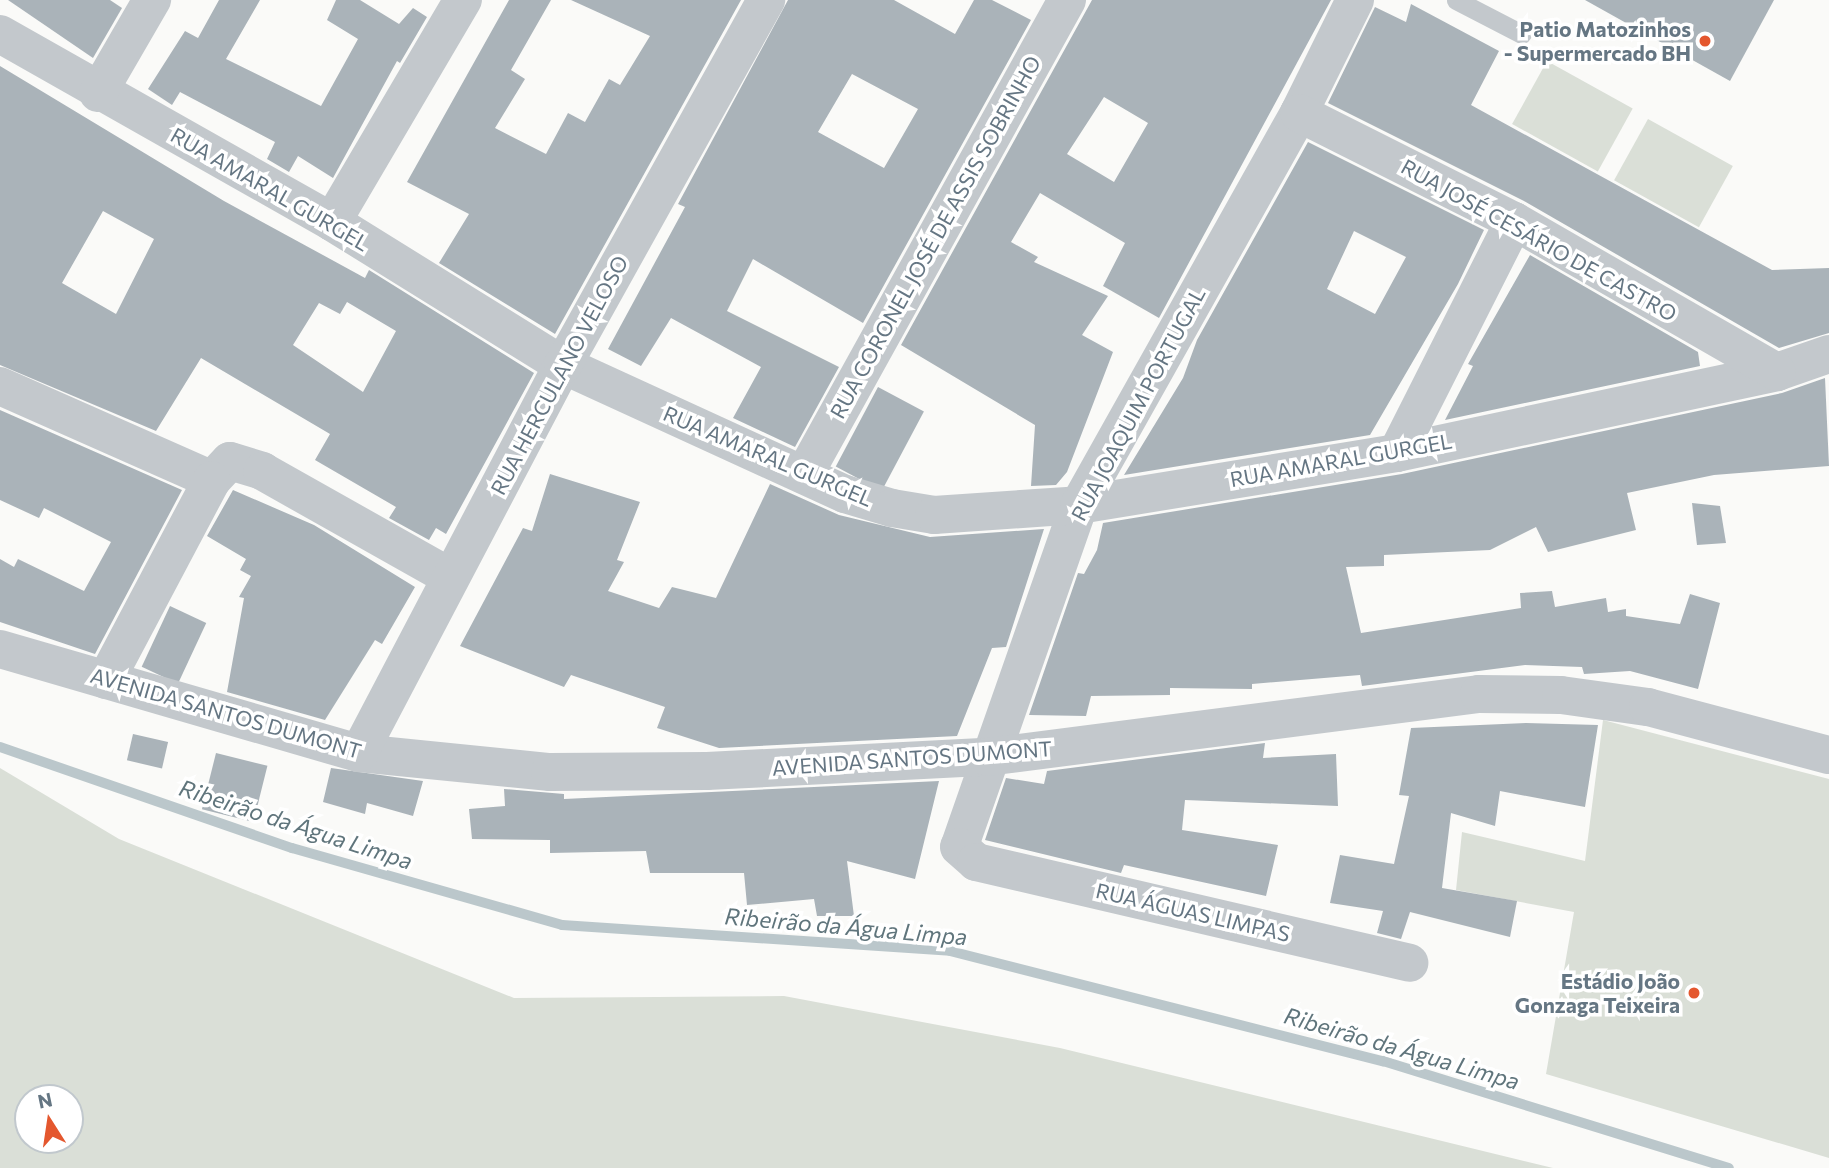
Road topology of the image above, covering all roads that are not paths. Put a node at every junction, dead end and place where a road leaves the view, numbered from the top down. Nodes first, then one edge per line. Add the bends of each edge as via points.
1 (152, 0) edge
2 (463, 0) edge
3 (766, 0) edge
4 (1067, 0) edge
5 (1355, 0) edge
6 (1456, 0) edge
7 (0, 34) edge
8 (1522, 34) dead end
9 (98, 93) junction
10 (1299, 113) junction
11 (1514, 221) junction
12 (332, 222) junction
13 (1829, 354) edge
14 (563, 365) junction
15 (1777, 372) junction
16 (0, 386) edge
17 (1396, 453) junction
18 (804, 475) junction
19 (212, 480) junction
20 (1079, 505) junction
21 (450, 577) junction
22 (0, 649) edge
23 (106, 680) junction
24 (359, 753) junction
25 (1829, 755) edge
26 (987, 757) junction
27 (976, 862) joint
28 (1409, 963) dead end

1 - 9 street
2 - 12 street
3 - 14 street, RUA HERCULANO VELOSO
4 - 18 street, RUA CORONEL JOSÉ DE ASSIS SOBRINHO
5 - 10 street, RUA JOAQUIM PORTUGAL
6 - 8 lane
7 - 9 street, RUA AMARAL GURGEL
9 - 12 street, RUA AMARAL GURGEL
10 - 11 street, RUA JOSÉ CESÁRIO DE CASTRO
10 - 20 street, RUA JOAQUIM PORTUGAL
11 - 15 street, RUA JOSÉ CESÁRIO DE CASTRO
11 - 17 street
12 - 14 street, RUA AMARAL GURGEL
13 - 15 street, RUA AMARAL GURGEL
14 - 18 street, RUA AMARAL GURGEL
14 - 21 street, RUA HERCULANO VELOSO
15 - 17 street, RUA AMARAL GURGEL
16 - 19 street
17 - 20 street, RUA AMARAL GURGEL
18 - 20 street, RUA AMARAL GURGEL via 869,501 934,515
19 - 21 street via 230,461 262,471
19 - 23 street
20 - 26 street, RUA JOAQUIM PORTUGAL
21 - 24 street, RUA HERCULANO VELOSO
22 - 23 street, AVENIDA SANTOS DUMONT
23 - 24 street, AVENIDA SANTOS DUMONT
24 - 26 street, AVENIDA SANTOS DUMONT via 550,772
25 - 26 street, AVENIDA SANTOS DUMONT via 1648,707 1561,695 1479,694
26 - 27 street, RUA JOAQUIM PORTUGAL via 960,847
27 - 28 street, RUA ÁGUAS LIMPAS

